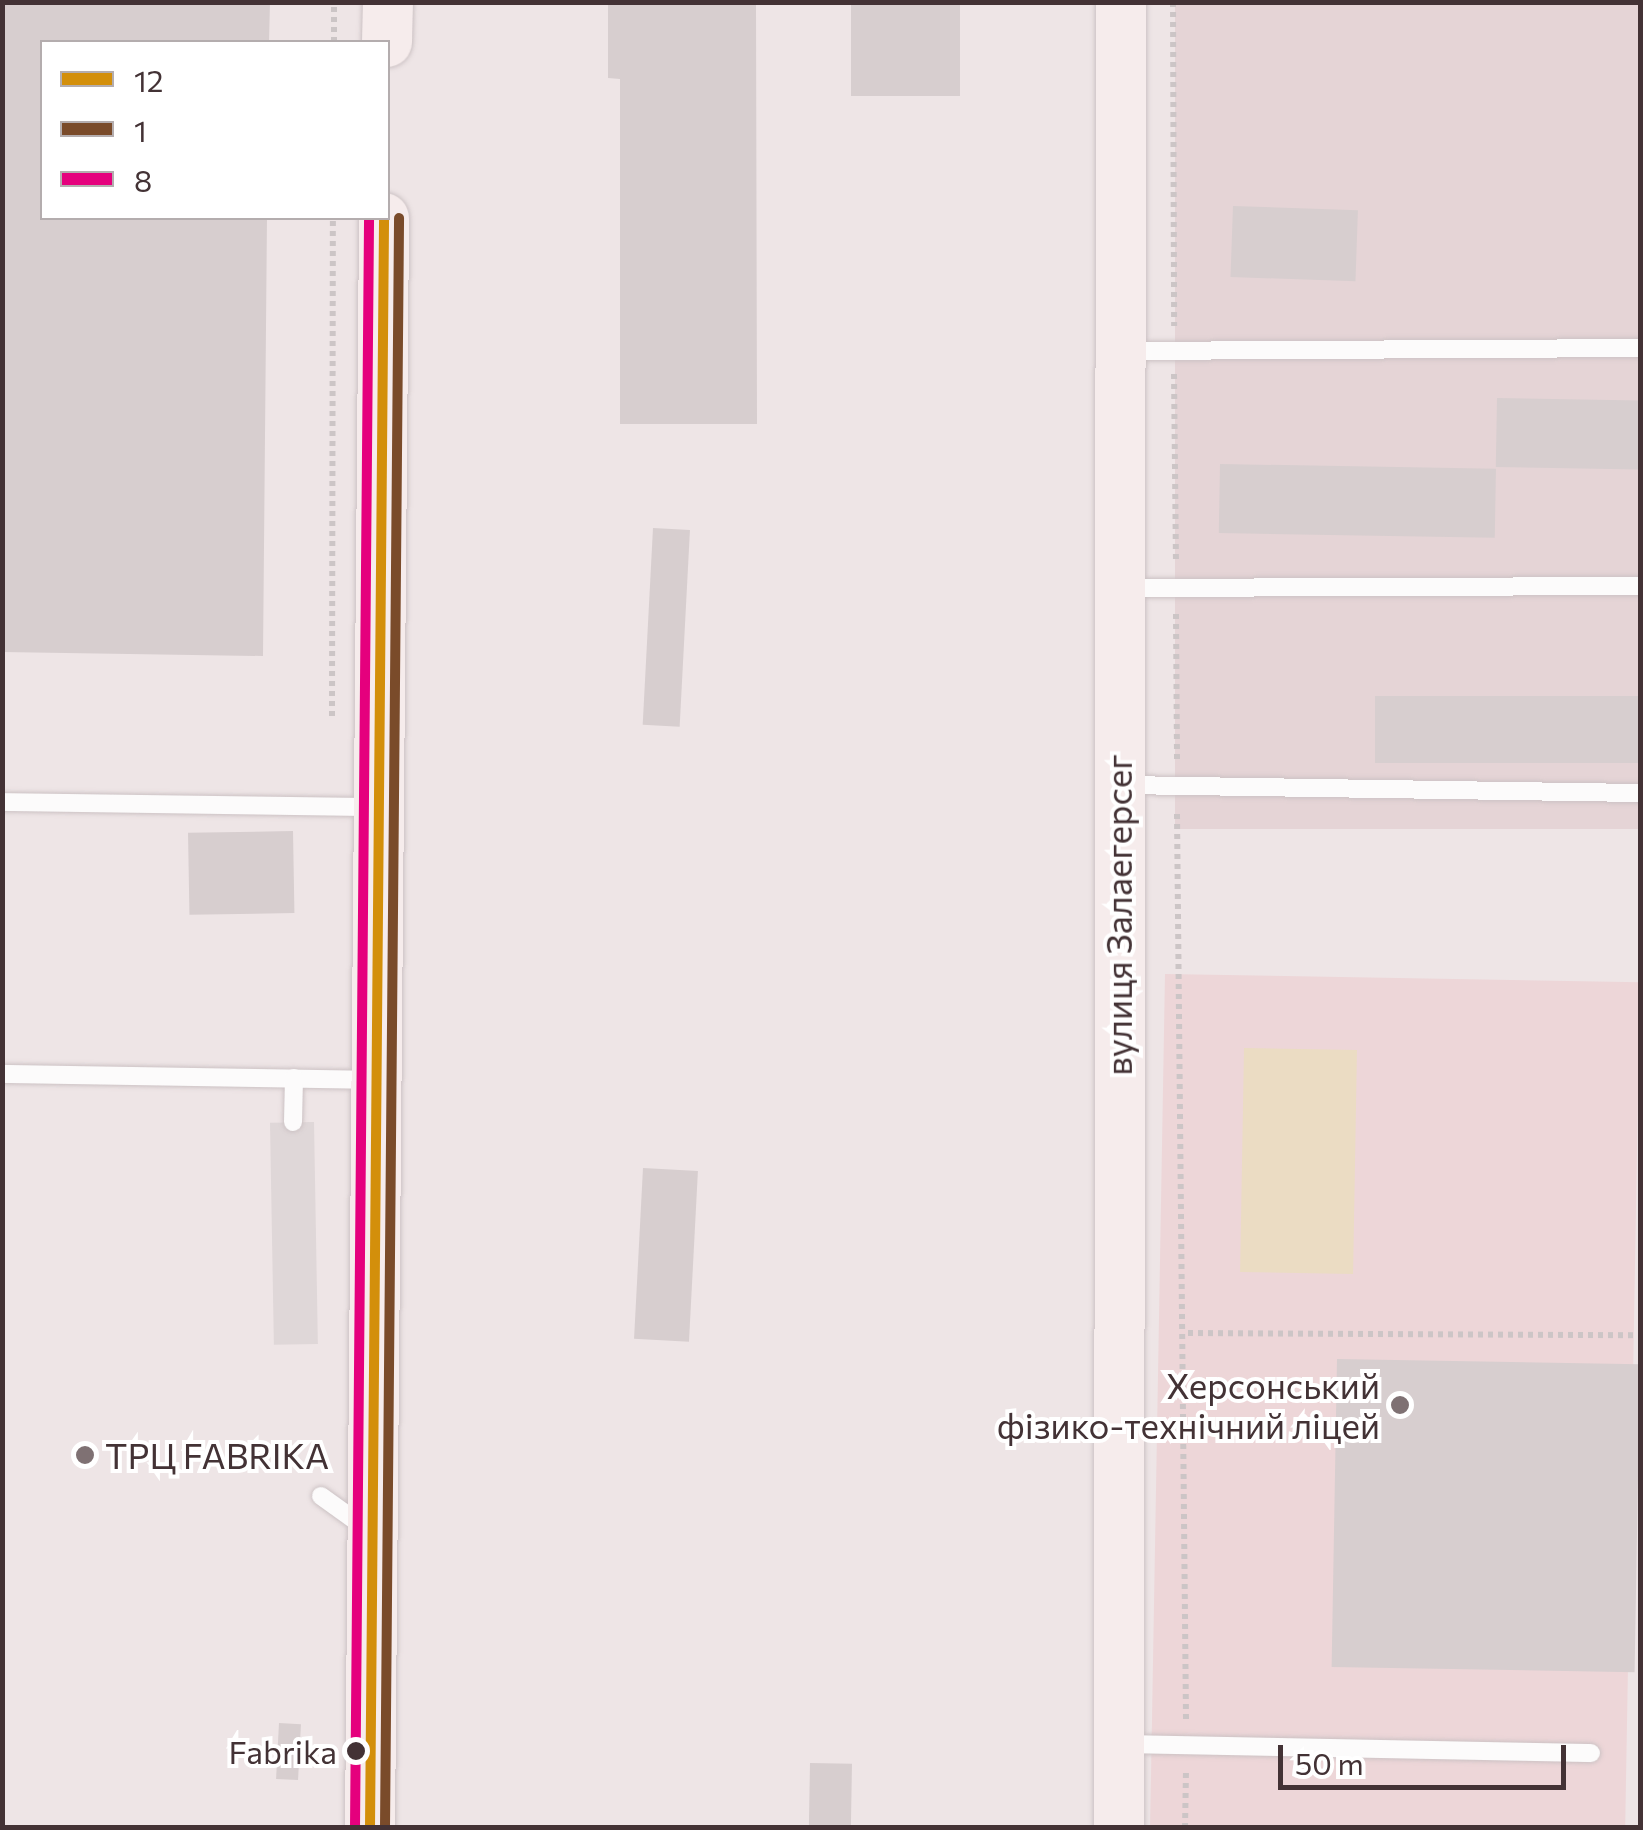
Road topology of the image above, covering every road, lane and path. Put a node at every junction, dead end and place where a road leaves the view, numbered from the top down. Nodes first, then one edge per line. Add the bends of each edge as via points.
1 (334, 2) edge
2 (388, 2) edge
3 (1121, 2) edge
4 (1173, 2) edge
5 (334, 40) edge
6 (387, 40) edge
7 (333, 220) edge
8 (384, 220) edge
9 (1640, 348) edge
10 (1174, 351) junction
11 (1120, 352) junction
12 (1640, 586) edge
13 (1119, 588) junction
14 (1176, 591) junction
15 (332, 722) dead end
16 (1117, 785) junction
17 (1177, 786) junction
18 (1640, 793) edge
19 (2, 802) edge
20 (375, 808) junction
21 (2, 1074) edge
22 (294, 1078) junction
23 (371, 1080) junction
24 (293, 1122) dead end
25 (1188, 1332) junction
26 (1640, 1335) edge
27 (320, 1496) dead end
28 (372, 1532) junction
29 (1120, 1744) junction
30 (1186, 1746) junction
31 (1590, 1753) dead end
32 (370, 1828) edge
33 (1119, 1828) edge
34 (1185, 1828) edge

1 - 5 path
2 - 6 main road
3 - 11 main road, вулиця Залаегерсег
4 - 10 path
7 - 15 path
8 - 20 main road
9 - 10 lane
10 - 11 lane
10 - 14 path
11 - 13 main road, вулиця Залаегерсег
12 - 14 lane
13 - 14 lane
13 - 16 main road, вулиця Залаегерсег
14 - 17 path
16 - 17 lane
16 - 29 main road, вулиця Залаегерсег
17 - 18 lane
17 - 25 path
19 - 20 lane
20 - 23 main road
21 - 22 lane
22 - 23 lane
22 - 24 lane
23 - 28 main road
25 - 26 path
25 - 30 path
27 - 28 lane
28 - 32 main road
29 - 30 lane
29 - 33 main road, вулиця Залаегерсег
30 - 31 lane
30 - 34 path

